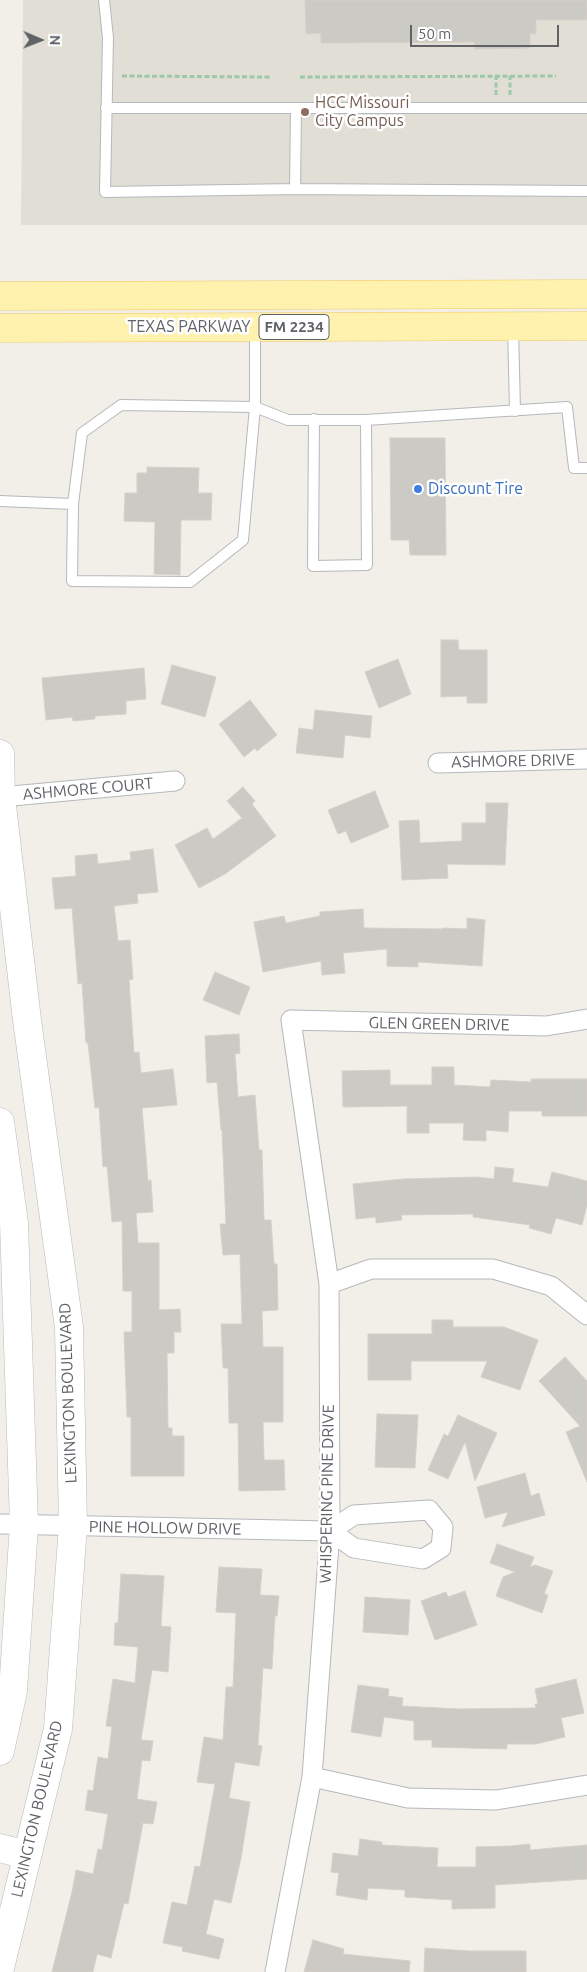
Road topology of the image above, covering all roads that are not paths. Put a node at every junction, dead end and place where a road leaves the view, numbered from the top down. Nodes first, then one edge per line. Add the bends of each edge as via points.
1 (104, 0) edge
2 (106, 108) junction
3 (587, 108) edge
4 (296, 109) junction
5 (296, 189) junction
6 (587, 191) edge
7 (587, 294) edge
8 (0, 296) edge
9 (513, 326) junction
10 (587, 326) edge
11 (255, 327) junction
12 (0, 328) edge
13 (255, 407) junction
14 (515, 410) junction
15 (314, 419) junction
16 (366, 420) junction
17 (587, 468) edge
18 (0, 501) edge
19 (73, 504) junction
20 (0, 754) edge
21 (587, 759) edge
22 (438, 763) dead end
23 (175, 781) dead end
24 (1, 797) edge
25 (587, 1019) edge
26 (291, 1020) joint
27 (1, 1128) edge
28 (42, 1128) junction
29 (329, 1284) junction
30 (587, 1315) edge
31 (12, 1524) edge
32 (73, 1526) junction
33 (330, 1531) junction
34 (0, 1751) edge
35 (312, 1777) junction
36 (587, 1785) edge
37 (0, 1848) edge
38 (27, 1855) junction
39 (0, 1968) edge
40 (275, 1969) edge

1 - 2 lane via 108,38
2 - 4 lane
2 - 5 lane via 104,192
3 - 4 lane
4 - 5 lane
5 - 6 lane
7 - 8 main road, TEXAS PARKWAY / FM 2234
9 - 10 main road, TEXAS PARKWAY / FM 2234
9 - 11 main road, TEXAS PARKWAY / FM 2234
9 - 14 lane
11 - 12 main road, TEXAS PARKWAY / FM 2234
11 - 13 lane
13 - 15 lane via 288,420
13 - 19 lane via 121,405 82,433
13 - 19 lane via 243,540 190,582 72,581
14 - 16 lane
14 - 17 lane via 567,407 574,468
15 - 16 lane
15 - 16 lane via 313,566 367,565
18 - 19 lane
20 - 24 street, LEXINGTON BOULEVARD
21 - 22 street, ASHMORE DRIVE
23 - 24 street, ASHMORE COURT
24 - 28 street, LEXINGTON BOULEVARD
25 - 26 street, GLEN GREEN DRIVE via 546,1026
26 - 29 street, WHISPERING PINE DRIVE
27 - 28 street
27 - 31 street via 14,1222
28 - 32 street, LEXINGTON BOULEVARD via 69,1327
29 - 30 street via 371,1269 494,1269 551,1286
29 - 33 street, WHISPERING PINE DRIVE
31 - 32 street, PINE HOLLOW DRIVE
31 - 34 street via 13,1691
32 - 33 street, PINE HOLLOW DRIVE
32 - 38 street, LEXINGTON BOULEVARD via 58,1730
33 - 33 street via 354,1548 423,1559 441,1548 443,1527 429,1510 354,1515
33 - 35 street, WHISPERING PINE DRIVE
35 - 36 street via 408,1798 496,1800
35 - 40 street, WHISPERING PINE DRIVE
37 - 38 street
38 - 39 street, LEXINGTON BOULEVARD

